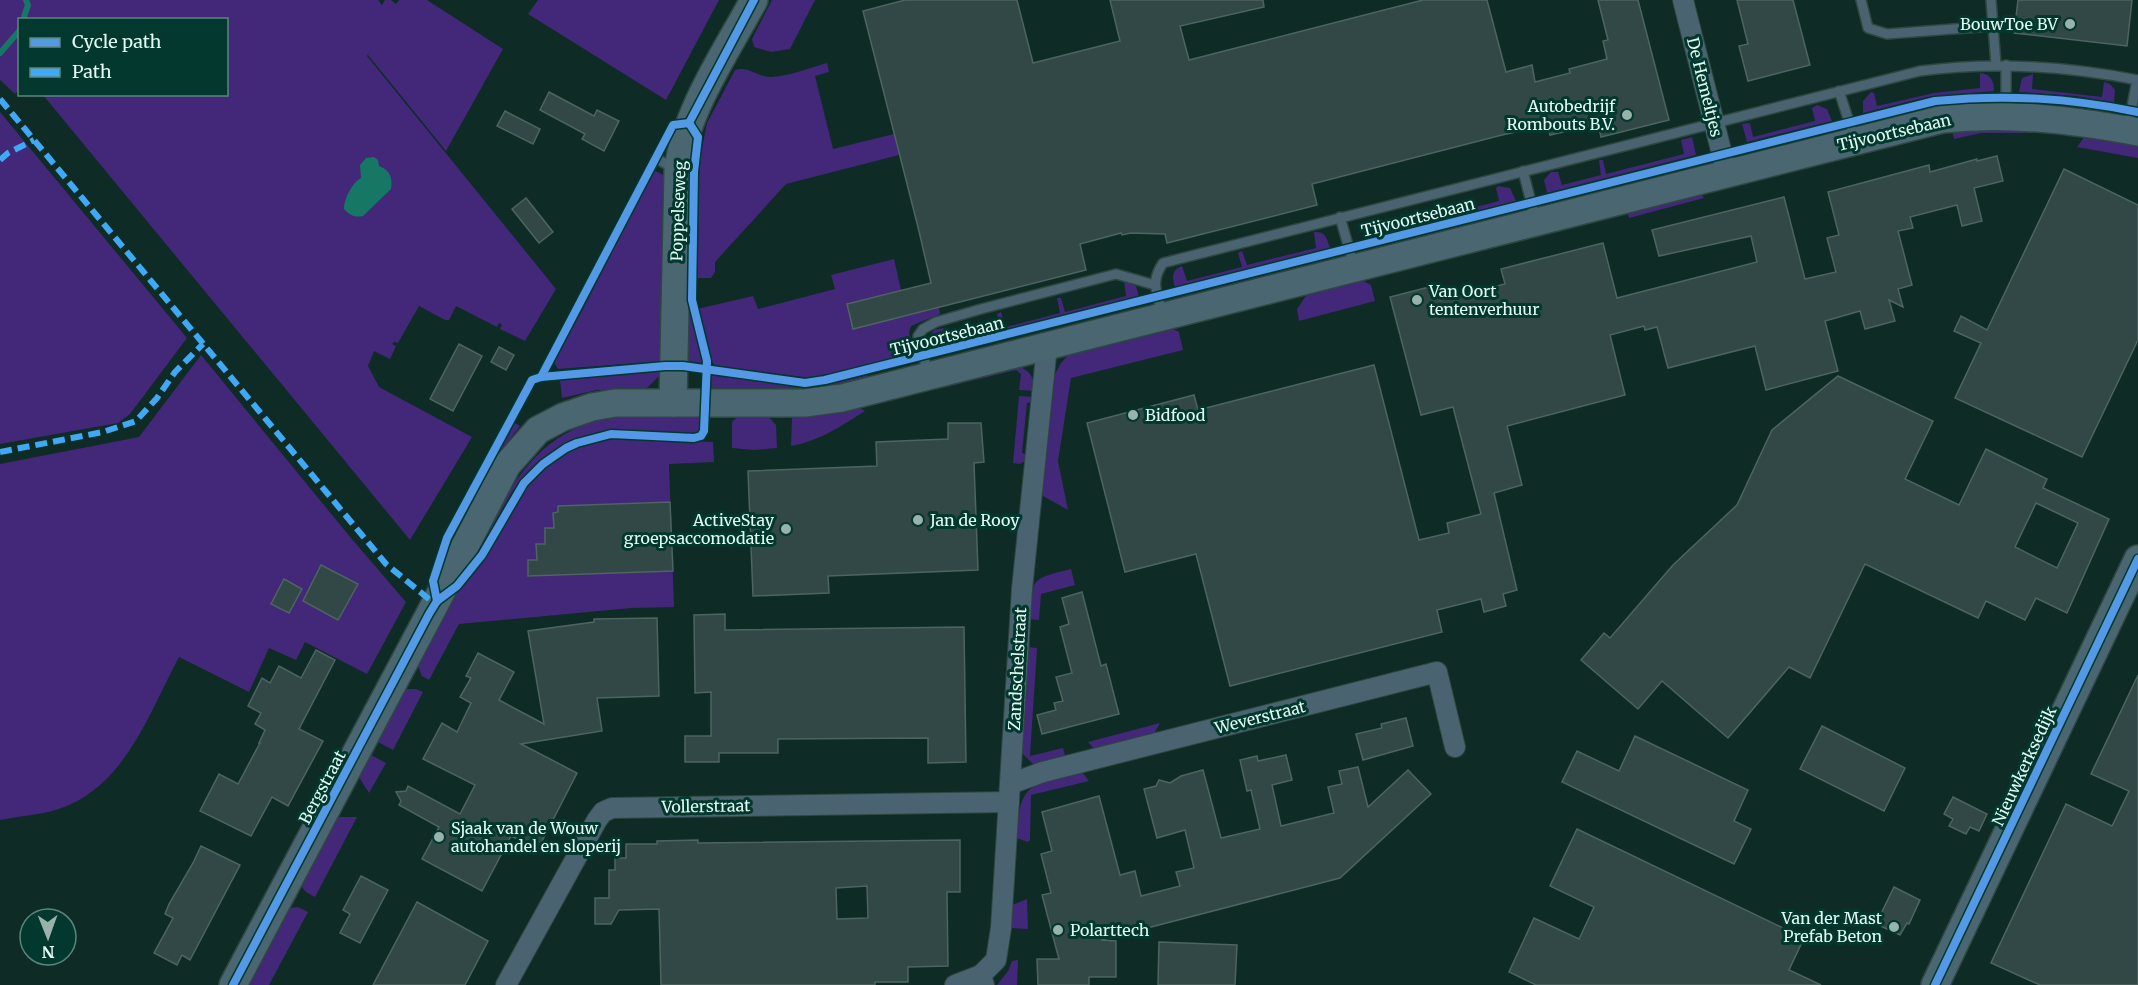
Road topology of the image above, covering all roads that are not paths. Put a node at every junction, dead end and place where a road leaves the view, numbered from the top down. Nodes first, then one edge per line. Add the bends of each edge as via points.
1 (754, 0) edge
2 (1683, 0) edge
3 (1861, 0) edge
4 (1991, 0) edge
5 (1993, 26) junction
6 (2001, 65) junction
7 (2138, 80) edge
8 (1839, 91) junction
9 (2006, 116) junction
10 (1714, 122) junction
11 (2133, 131) edge
12 (1855, 141) junction
13 (1523, 171) junction
14 (1727, 174) junction
15 (1340, 218) junction
16 (1536, 222) junction
17 (1354, 268) junction
18 (1155, 285) junction
19 (1164, 317) junction
20 (1047, 346) junction
21 (929, 377) junction
22 (673, 403) junction
23 (2138, 559) edge
24 (1455, 747) dead end
25 (1009, 793) junction
26 (983, 980) edge
27 (233, 985) edge
28 (506, 985) edge
29 (955, 985) edge
30 (1935, 985) edge

1 - 22 street, Poppelseweg via 689,123 680,153 667,165
2 - 10 street, De Hemeltjes
3 - 5 lane via 1868,28 1887,34
4 - 5 lane
5 - 6 lane
6 - 7 lane via 2091,71
6 - 8 lane via 1920,71
6 - 9 lane
7 - 11 lane
8 - 10 lane
8 - 12 lane
9 - 11 street, Tijvoortsebaan
9 - 12 street, Tijvoortsebaan via 1943,119
10 - 13 lane
10 - 14 street, De Hemeltjes
12 - 14 street, Tijvoortsebaan
13 - 15 lane
13 - 16 lane
14 - 16 street, Tijvoortsebaan
15 - 17 lane
15 - 18 lane via 1163,263
16 - 17 street, Tijvoortsebaan
17 - 19 street, Tijvoortsebaan
18 - 19 lane
18 - 21 lane via 1116,274 936,322 918,336
19 - 20 street, Tijvoortsebaan
20 - 21 street, Tijvoortsebaan
20 - 25 street, Zandschelstraat via 1022,589
21 - 22 street, Tijvoortsebaan via 804,403
22 - 27 street, Bergstraat via 615,403 563,417 537,430 507,465
23 - 30 street, Nieuwkerksedijk
24 - 25 street, Weverstraat via 1437,672 1043,772
25 - 26 street, Zandschelstraat via 1001,928 996,960
25 - 28 street, Vollerstraat via 612,808 597,820
26 - 29 street

